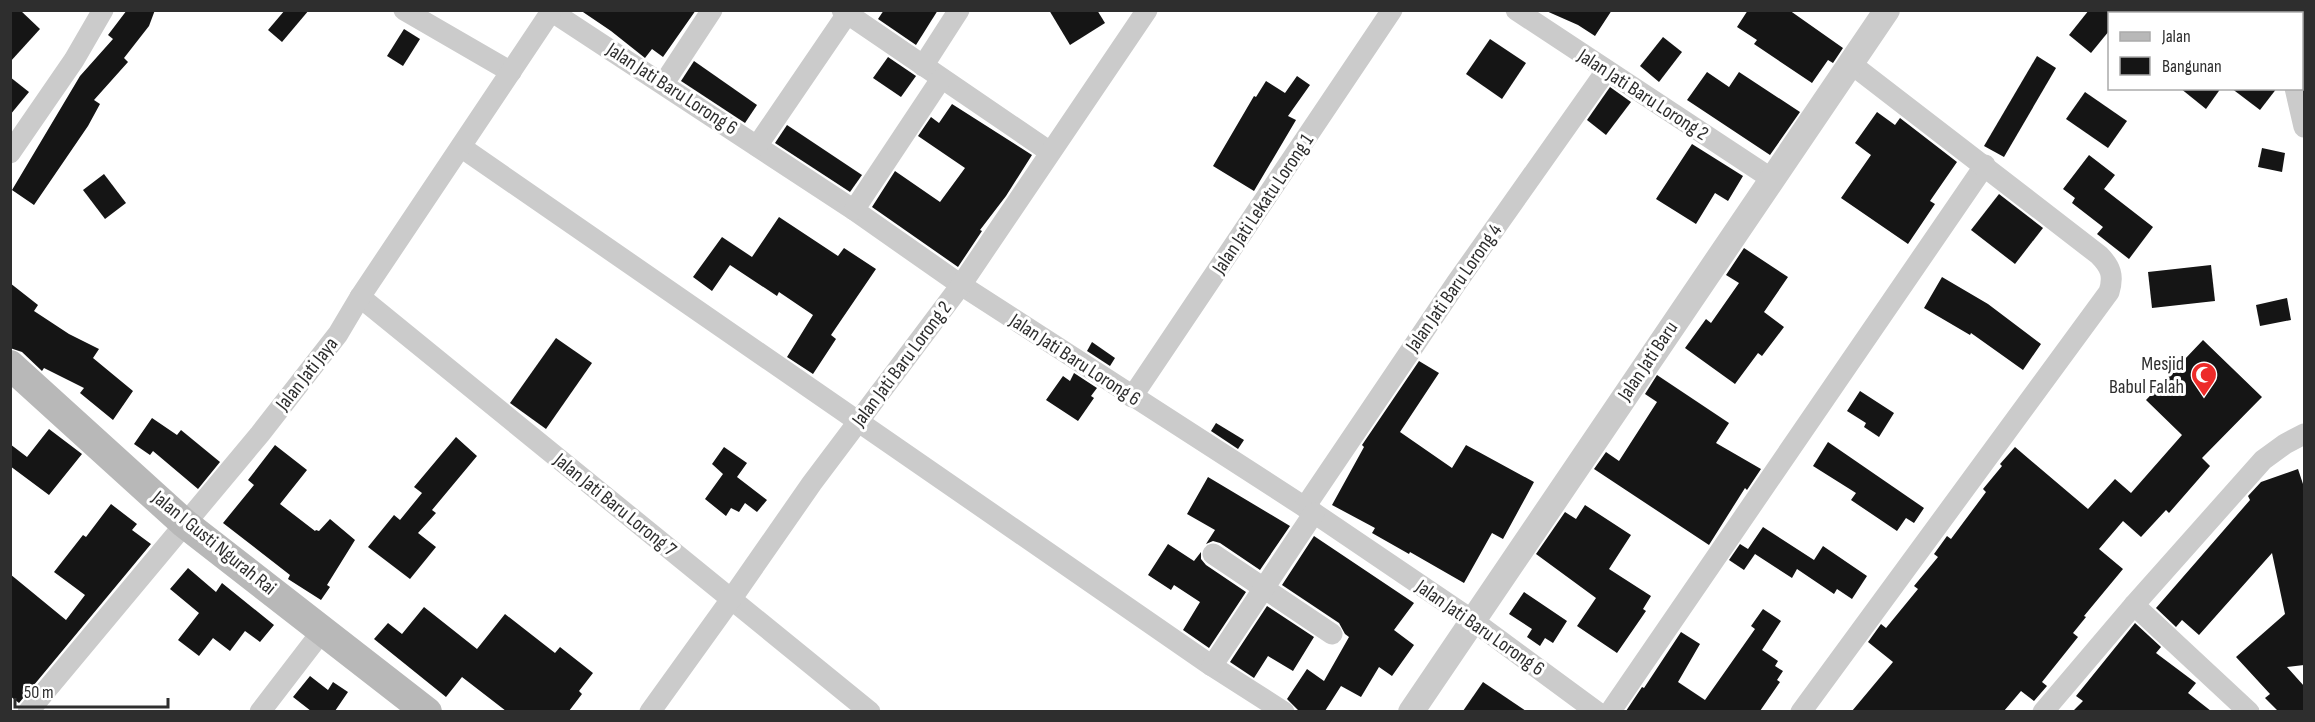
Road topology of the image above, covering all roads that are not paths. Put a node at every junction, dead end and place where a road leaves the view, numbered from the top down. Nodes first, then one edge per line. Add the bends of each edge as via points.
1 (102, 10) edge
2 (404, 10) edge
3 (712, 10) edge
4 (959, 10) edge
5 (1147, 10) edge
6 (1392, 10) edge
7 (1516, 10) edge
8 (1887, 10) edge
9 (552, 11) edge
10 (844, 12) edge
11 (1850, 63) junction
12 (922, 66) junction
13 (1606, 71) junction
14 (511, 72) junction
15 (941, 79) junction
16 (664, 83) junction
17 (2295, 90) edge
18 (2304, 127) edge
19 (757, 146) junction
20 (461, 147) junction
21 (1050, 152) junction
22 (10, 153) edge
23 (1985, 165) junction
24 (1772, 179) junction
25 (854, 210) junction
26 (961, 285) junction
27 (360, 297) junction
28 (10, 365) edge
29 (1132, 397) junction
30 (858, 423) junction
31 (2304, 434) edge
32 (1309, 510) junction
33 (184, 523) junction
34 (1213, 554) dead end
35 (1264, 588) junction
36 (732, 598) junction
37 (2134, 605) junction
38 (1472, 621) junction
39 (323, 630) junction
40 (1332, 634) dead end
41 (1212, 666) junction
42 (28, 711) edge
43 (260, 711) edge
44 (427, 711) edge
45 (650, 711) edge
46 (870, 711) edge
47 (1284, 711) edge
48 (1410, 711) edge
49 (1597, 711) edge
50 (1610, 711) edge
51 (1801, 711) edge
52 (2043, 711) edge
53 (2250, 711) edge

1 - 22 street via 74,60
2 - 14 street
3 - 16 street
4 - 12 street
5 - 21 street, Jalan Jati Baru Lorong 2
6 - 29 street, Jalan Jati Lekatu Lorong 1
7 - 13 street, Jalan Jati Baru Lorong 2
8 - 11 street, Jalan Jati Baru
9 - 14 street, Jalan Jati Jaya
9 - 16 street, Jalan Jati Baru Lorong 6
10 - 12 street
10 - 19 street
11 - 23 street
11 - 24 street, Jalan Jati Baru
12 - 15 street
13 - 24 street, Jalan Jati Baru Lorong 2
13 - 32 street, Jalan Jati Baru Lorong 4 via 1457,282
14 - 20 street, Jalan Jati Jaya
15 - 21 street
15 - 25 street
16 - 19 street, Jalan Jati Baru Lorong 6
17 - 18 street
19 - 25 street, Jalan Jati Baru Lorong 6
20 - 27 street, Jalan Jati Jaya
20 - 30 street
21 - 26 street, Jalan Jati Baru Lorong 2
23 - 50 street
23 - 51 street via 2108,264 2113,280 2109,292
24 - 38 street, Jalan Jati Baru
25 - 26 street, Jalan Jati Baru Lorong 6
26 - 29 street, Jalan Jati Baru Lorong 6
26 - 30 street, Jalan Jati Baru Lorong 2
27 - 33 street, Jalan Jati Jaya via 339,334
27 - 36 street, Jalan Jati Baru Lorong 7
28 - 33 main road, Jalan I Gusti Ngurah Rai
29 - 32 street, Jalan Jati Baru Lorong 6
30 - 36 street, Jalan Jati Baru Lorong 2
30 - 41 street
31 - 37 street via 2263,460
32 - 35 street, Jalan Jati Baru Lorong 4
32 - 38 street, Jalan Jati Baru Lorong 6
33 - 39 main road, Jalan I Gusti Ngurah Rai
33 - 42 street, Jalan Jati Jaya
34 - 35 street
35 - 40 street
35 - 41 street, Jalan Jati Baru Lorong 4
36 - 45 street, Jalan Jati Baru Lorong 2
36 - 46 street, Jalan Jati Baru Lorong 7
37 - 52 street
37 - 53 street
38 - 48 street, Jalan Jati Baru
38 - 49 street, Jalan Jati Baru Lorong 6
39 - 43 street
39 - 44 main road, Jalan I Gusti Ngurah Rai
41 - 47 street

